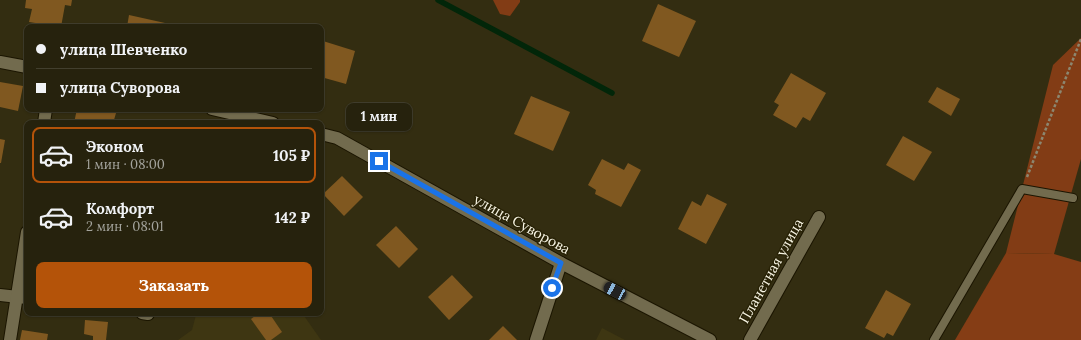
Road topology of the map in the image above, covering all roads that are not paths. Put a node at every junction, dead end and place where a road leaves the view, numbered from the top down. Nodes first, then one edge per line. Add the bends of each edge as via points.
1 (0, 62) edge
2 (24, 66) edge
3 (225, 112) edge
4 (260, 120) edge
5 (324, 135) edge
6 (1073, 198) dead end
7 (819, 217) dead end
8 (561, 263) junction
9 (24, 271) edge
10 (0, 295) edge
11 (22, 297) edge
12 (10, 340) edge
13 (536, 340) edge
14 (710, 340) edge
15 (750, 340) edge
16 (934, 340) edge

1 - 2 street
3 - 4 street
5 - 8 street, улица Суворова via 337,138
6 - 16 lane via 1022,189
7 - 15 street, Планетная улица
8 - 13 street
8 - 14 street, улица Суворова
9 - 11 street
10 - 11 street
11 - 12 street

